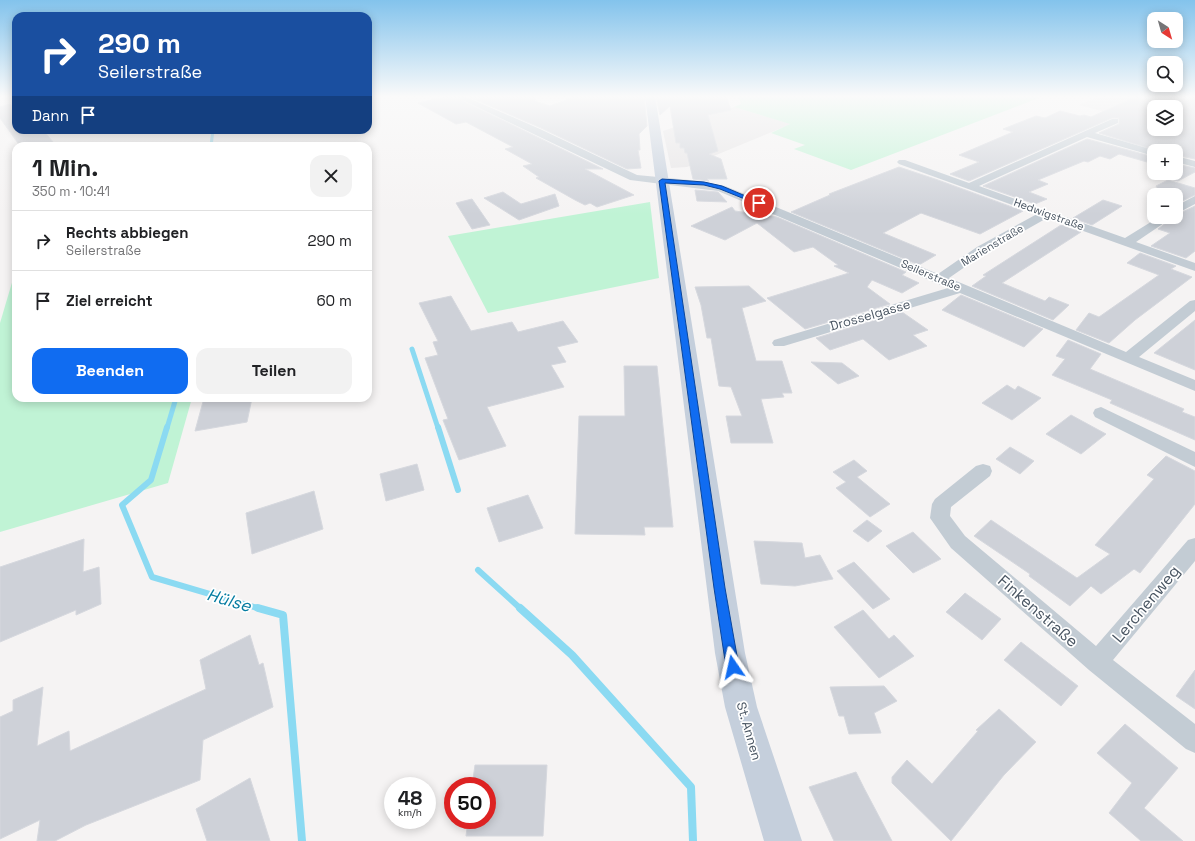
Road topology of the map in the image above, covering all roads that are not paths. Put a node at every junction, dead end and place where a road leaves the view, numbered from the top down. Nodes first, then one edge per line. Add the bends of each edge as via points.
1 (546, 135) edge
2 (656, 135) edge
3 (1084, 135) edge
4 (1091, 135) edge
5 (1147, 151) edge
6 (1183, 161) edge
7 (902, 162) dead end
8 (1195, 164) edge
9 (662, 181) junction
10 (970, 186) junction
11 (1195, 199) edge
12 (1183, 207) edge
13 (1047, 213) junction
14 (1156, 224) edge
15 (1127, 242) junction
16 (1195, 267) edge
17 (939, 278) junction
18 (961, 288) junction
19 (1195, 304) edge
20 (779, 343) dead end
21 (1128, 358) junction
22 (1195, 386) edge
23 (1100, 413) dead end
24 (1195, 460) edge
25 (983, 471) dead end
26 (1195, 546) edge
27 (1097, 662) junction
28 (1195, 740) edge
29 (783, 841) edge

1 - 9 street, Seilerstraße via 634,178
2 - 9 main road, St. Annen
3 - 10 street
4 - 5 street
6 - 8 street
7 - 10 street, Hedwigstraße
9 - 17 street, Seilerstraße via 722,188
9 - 29 main road, St. Annen via 730,653 741,707
10 - 13 street, Hedwigstraße
11 - 12 street
13 - 15 street, Hedwigstraße
13 - 17 street, Marienstraße via 981,250
14 - 15 street
15 - 16 street, Hedwigstraße
17 - 18 street, Seilerstraße
18 - 20 street, Drosselgasse
18 - 21 street, Seilerstraße
19 - 21 street
21 - 22 street, Seilerstraße
23 - 24 street
25 - 27 street, Finkenstraße via 942,504 940,518 958,542
26 - 27 street, Lerchenweg
27 - 28 street, Finkenstraße

